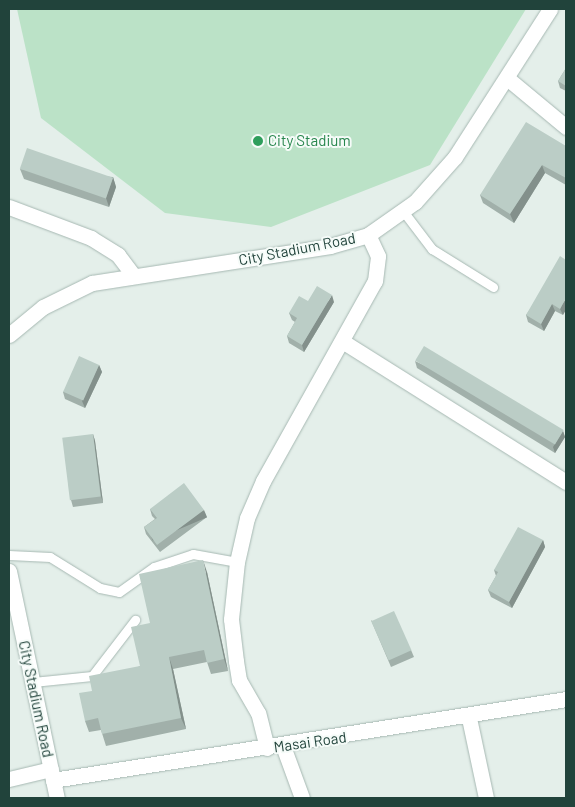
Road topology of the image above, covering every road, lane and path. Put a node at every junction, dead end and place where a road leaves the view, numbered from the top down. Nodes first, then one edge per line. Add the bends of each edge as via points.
1 (550, 9) edge
2 (507, 78) junction
3 (566, 127) edge
4 (9, 207) edge
5 (403, 211) junction
6 (368, 235) junction
7 (134, 276) junction
8 (493, 287) dead end
9 (9, 335) edge
10 (342, 341) junction
11 (566, 482) edge
12 (9, 555) edge
13 (237, 562) junction
14 (9, 571) edge
15 (134, 620) dead end
16 (33, 682) junction
17 (566, 699) edge
18 (469, 718) junction
19 (283, 746) junction
20 (267, 748) junction
21 (52, 775) junction
22 (9, 779) edge
23 (57, 798) edge
24 (302, 798) edge
25 (486, 798) edge

1 - 2 street, City Stadium Road
2 - 3 street
2 - 5 street, City Stadium Road via 455,157
4 - 7 street via 91,238 118,256
5 - 6 street, City Stadium Road
5 - 8 lane via 432,249
6 - 7 street, City Stadium Road via 330,246
6 - 10 street via 378,268
7 - 9 street, City Stadium Road via 92,283 43,307
10 - 11 street
10 - 13 street via 263,481 247,518
12 - 13 lane via 50,557 93,584 118,592 154,567 193,554
13 - 20 street via 231,618 239,680 258,713
14 - 16 street, City Stadium Road
15 - 16 lane via 92,676
16 - 21 street, City Stadium Road
17 - 18 street, Masai Road
18 - 19 street, Masai Road
18 - 25 street
19 - 20 street, Masai Road
19 - 24 street
20 - 21 street, Masai Road
21 - 22 street, Masai Road
21 - 23 street, City Stadium Road

